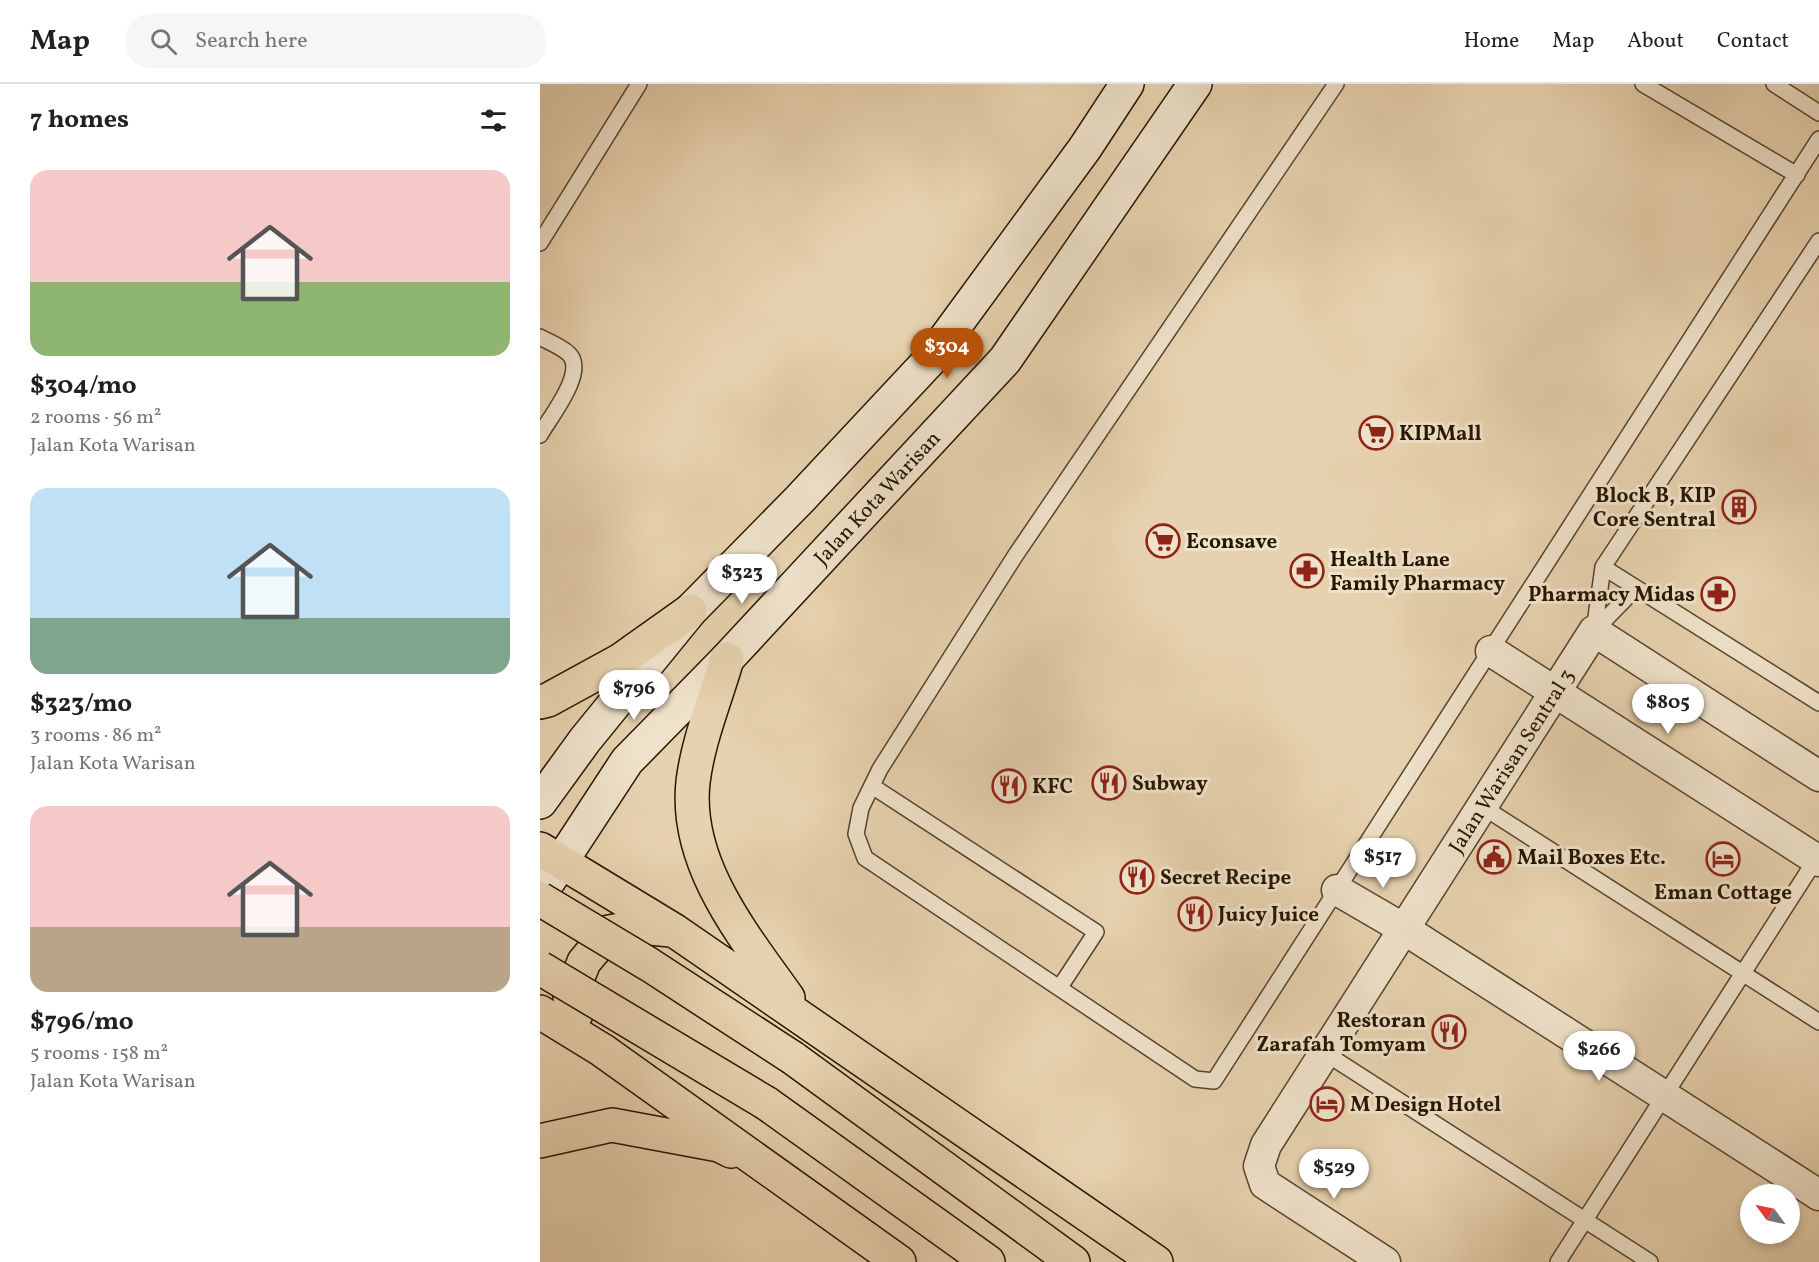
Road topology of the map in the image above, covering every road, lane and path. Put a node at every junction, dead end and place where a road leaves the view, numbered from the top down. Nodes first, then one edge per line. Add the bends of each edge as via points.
1 (639, 84) edge
2 (1127, 84) edge
3 (1195, 84) edge
4 (1336, 84) edge
5 (1643, 84) edge
6 (1774, 84) edge
7 (1819, 113) edge
8 (1819, 139) edge
9 (1797, 175) junction
10 (1819, 241) edge
11 (540, 243) edge
12 (540, 337) edge
13 (540, 435) edge
14 (1603, 567) junction
15 (1636, 588) junction
16 (690, 611) junction
17 (1594, 632) junction
18 (1491, 651) junction
19 (728, 659) junction
20 (1556, 692) junction
21 (540, 702) edge
22 (1819, 703) edge
23 (1819, 776) edge
24 (872, 786) junction
25 (540, 802) edge
26 (1483, 807) junction
27 (550, 855) edge
28 (1818, 860) edge
29 (1337, 890) junction
30 (540, 894) edge
31 (540, 899) edge
32 (1404, 929) junction
33 (675, 931) junction
34 (540, 968) edge
35 (1743, 974) junction
36 (1060, 987) junction
37 (540, 1012) edge
38 (803, 1019) junction
39 (1819, 1022) edge
40 (602, 1050) junction
41 (1324, 1053) junction
42 (1665, 1096) junction
43 (540, 1141) edge
44 (776, 1173) junction
45 (1819, 1195) edge
46 (1585, 1220) junction
47 (900, 1262) edge
48 (988, 1262) edge
49 (1073, 1262) edge
50 (1156, 1262) edge
51 (1384, 1262) edge
52 (1558, 1262) edge
53 (1650, 1262) edge

1 - 11 lane
2 - 16 street via 1085,148 929,361
3 - 19 street, Jalan Kota Warisan via 1005,360
4 - 24 lane via 1015,556
5 - 9 lane
6 - 7 lane
8 - 9 lane
9 - 18 lane
10 - 14 lane
12 - 13 lane via 569,354 575,376
14 - 15 lane
14 - 17 lane
15 - 17 lane
15 - 22 lane
16 - 21 highway via 621,660
16 - 25 street
17 - 20 street, Jalan Warisan Sentral 3
17 - 23 street
18 - 20 street
18 - 29 lane
19 - 27 street, Jalan Kota Warisan via 627,761
19 - 38 highway via 693,782 693,809 703,857 745,940
20 - 26 street, Jalan Warisan Sentral 3
20 - 28 street
24 - 36 lane via 861,808 856,834 865,858
24 - 36 lane via 1096,932
26 - 32 street, Jalan Warisan Sentral 3
26 - 35 lane
27 - 30 street, Jalan Kota Warisan
27 - 33 highway
28 - 35 lane
29 - 32 street
29 - 36 lane via 1214,1081 1195,1079
31 - 49 highway, bridge via 793,1058
32 - 41 street, Jalan Warisan Sentral 3
32 - 42 street
33 - 38 highway
33 - 40 highway via 638,927 609,932 584,962 570,997 577,1016
34 - 48 highway, bridge via 766,1103
35 - 39 lane
35 - 42 lane
37 - 40 highway
38 - 50 highway
40 - 44 highway
41 - 46 lane
41 - 51 street, Jalan Warisan Sentral 3 via 1266,1145 1259,1166 1265,1184
42 - 45 street
42 - 46 lane
43 - 44 highway via 612,1125 719,1145
44 - 47 highway
46 - 52 lane
46 - 53 lane

